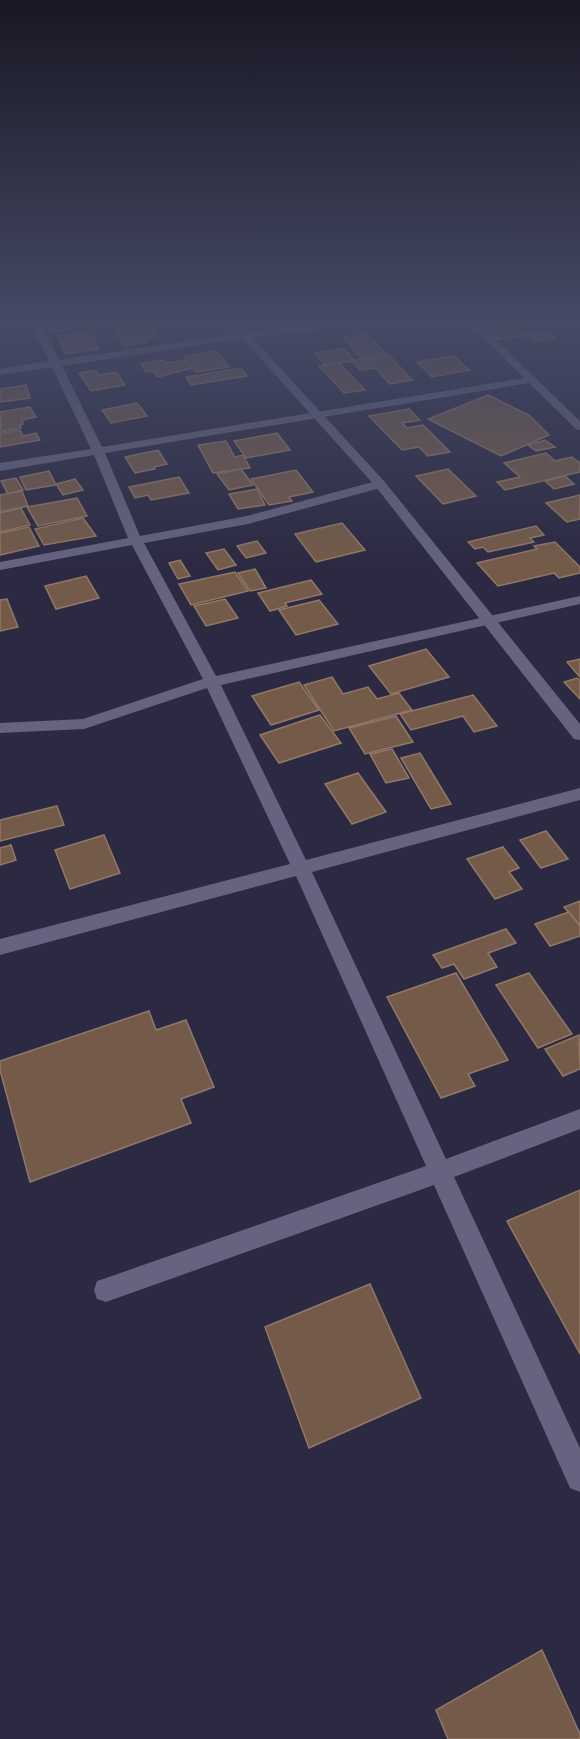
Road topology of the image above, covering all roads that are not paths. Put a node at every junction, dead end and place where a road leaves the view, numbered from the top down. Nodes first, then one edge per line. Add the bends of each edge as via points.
1 (76, 403) edge
2 (305, 403) edge
3 (389, 403) edge
4 (555, 403) edge
5 (316, 415) junction
6 (580, 427) edge
7 (98, 451) junction
8 (0, 467) edge
9 (380, 484) junction
10 (136, 541) junction
11 (0, 566) edge
12 (580, 600) edge
13 (489, 620) junction
14 (212, 682) junction
15 (0, 728) edge
16 (580, 735) edge
17 (580, 794) edge
18 (301, 867) junction
19 (0, 947) edge
20 (580, 1119) edge
21 (440, 1172) junction
22 (106, 1290) dead end
23 (580, 1478) edge

1 - 7 street
2 - 5 street
3 - 5 street
4 - 6 street
5 - 7 street
5 - 9 street
7 - 8 street
7 - 10 street
9 - 10 street via 248,520
9 - 13 street
10 - 11 street
10 - 14 street
12 - 13 street
13 - 14 street
13 - 16 street
14 - 15 street via 84,724
14 - 18 street
17 - 18 street
18 - 19 street
18 - 21 street
20 - 21 street
21 - 22 street
21 - 23 street

